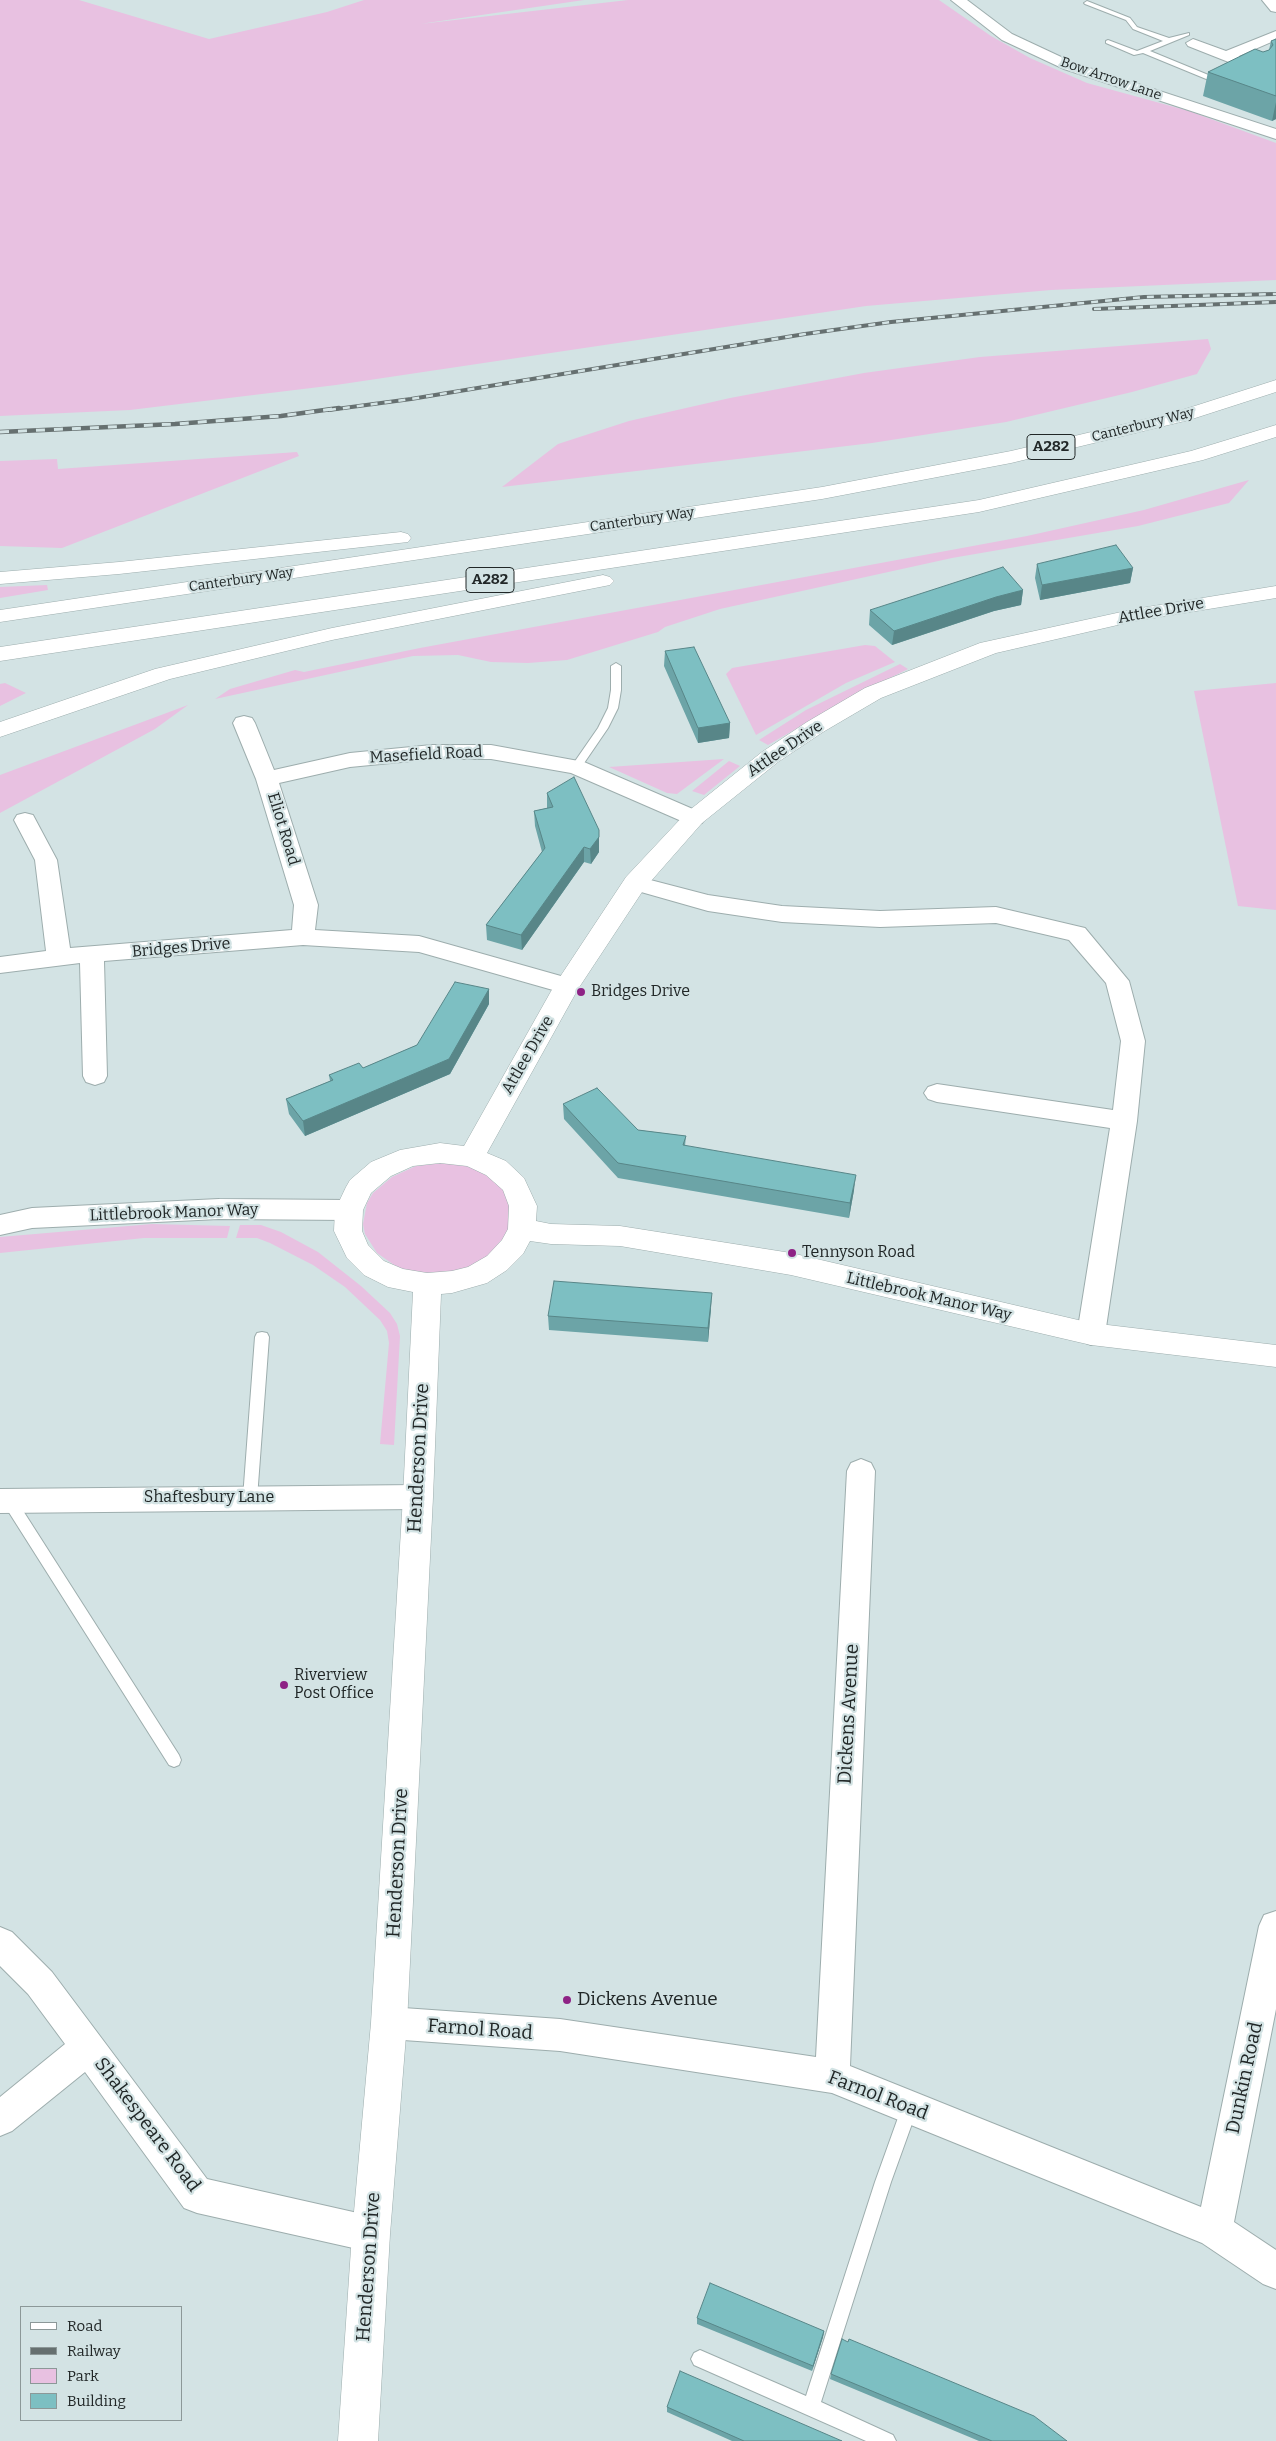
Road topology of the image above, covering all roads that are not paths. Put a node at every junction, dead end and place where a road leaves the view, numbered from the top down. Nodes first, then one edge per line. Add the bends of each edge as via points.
1 (958, 0) edge
2 (1269, 0) edge
3 (1087, 3) dead end
4 (1276, 8) edge
5 (1276, 35) edge
6 (1186, 38) joint
7 (1167, 40) junction
8 (1108, 42) dead end
9 (1144, 51) junction
10 (1226, 56) junction
11 (1259, 69) edge
12 (1219, 81) edge
13 (1276, 134) edge
14 (1276, 386) edge
15 (1276, 431) edge
16 (822, 493) junction
17 (979, 506) junction
18 (0, 578) edge
19 (1276, 592) edge
20 (0, 616) edge
21 (0, 654) edge
22 (616, 666) dead end
23 (244, 723) dead end
24 (0, 730) edge
25 (576, 767) junction
26 (267, 779) junction
27 (694, 818) junction
28 (25, 820) dead end
29 (635, 883) junction
30 (303, 937) junction
31 (92, 955) junction
32 (59, 958) junction
33 (0, 965) edge
34 (567, 986) junction
35 (95, 1076) dead end
36 (937, 1093) dead end
37 (1124, 1121) junction
38 (470, 1157) junction
39 (349, 1210) junction
40 (0, 1225) edge
41 (522, 1229) junction
42 (427, 1284) junction
43 (1091, 1334) junction
44 (262, 1337) dead end
45 (1276, 1356) edge
46 (861, 1471) dead end
47 (418, 1497) junction
48 (250, 1498) junction
49 (4, 1500) edge
50 (174, 1760) dead end
51 (1276, 1926) edge
52 (0, 1943) edge
53 (389, 2023) junction
54 (88, 2047) junction
55 (832, 2076) junction
56 (910, 2108) junction
57 (0, 2118) edge
58 (1214, 2230) junction
59 (371, 2234) junction
60 (1276, 2271) edge
61 (700, 2359) dead end
62 (811, 2408) junction
63 (358, 2441) edge
64 (887, 2441) edge

1 - 13 street, Bow Arrow Lane via 1007,37 1070,66
2 - 4 street
3 - 7 lane via 1128,19 1135,28
5 - 10 street
6 - 7 lane
6 - 10 street
7 - 9 lane
8 - 9 lane via 1136,53
9 - 12 lane
10 - 11 street
14 - 16 main road, Canterbury Way / A282 via 1182,416 1011,457
15 - 17 main road, A282 via 1196,456
16 - 18 main road, A282
16 - 20 main road, Canterbury Way / A282
17 - 21 main road, A282
17 - 24 main road, A282 via 332,634 163,674
19 - 27 main road, Attlee Drive via 1048,633 988,648 917,674 860,700 790,743 732,785
22 - 25 lane via 613,708
23 - 26 street, Eliot Road
25 - 26 street, Masefield Road via 490,752 432,752 350,760
25 - 27 street, Masefield Road
26 - 30 street, Eliot Road via 306,905
27 - 29 main road, Attlee Drive
28 - 32 street via 46,860
29 - 34 main road, Attlee Drive
29 - 37 street via 708,903 782,914 880,918 996,915 1077,934 1117,981 1133,1041
30 - 31 street, Bridges Drive
30 - 34 street, Bridges Drive via 419,944
31 - 32 street, Bridges Drive
31 - 35 street
32 - 33 street, Bridges Drive
34 - 38 main road, Attlee Drive
36 - 37 street
37 - 43 street
38 - 39 main road via 440,1153 409,1157 381,1169 360,1187
38 - 41 main road via 496,1168 514,1185 523,1206
39 - 40 street, Littlebrook Manor Way via 209,1210 32,1218
39 - 42 main road via 348,1231 357,1251 374,1268 398,1279
41 - 42 main road via 513,1247 498,1263 477,1275
41 - 43 main road, Littlebrook Manor Way via 551,1234 620,1236 791,1264
42 - 47 main road, Henderson Drive
43 - 45 main road, Littlebrook Manor Way
44 - 48 lane
46 - 55 street, Dickens Avenue
47 - 48 street, Shaftesbury Lane
47 - 53 main road, Henderson Drive
48 - 49 street, Shaftesbury Lane
49 - 50 lane
51 - 58 street, Dunkin Road
52 - 54 street, Shakespeare Road via 40,1983
53 - 55 street, Farnol Road via 560,2035
53 - 59 main road, Henderson Drive
54 - 57 street
54 - 59 street, Shakespeare Road via 197,2195
55 - 56 street, Farnol Road
56 - 58 street, Farnol Road
56 - 62 lane
58 - 60 street, Farnol Road
59 - 63 main road, Henderson Drive
61 - 62 lane
62 - 64 lane

